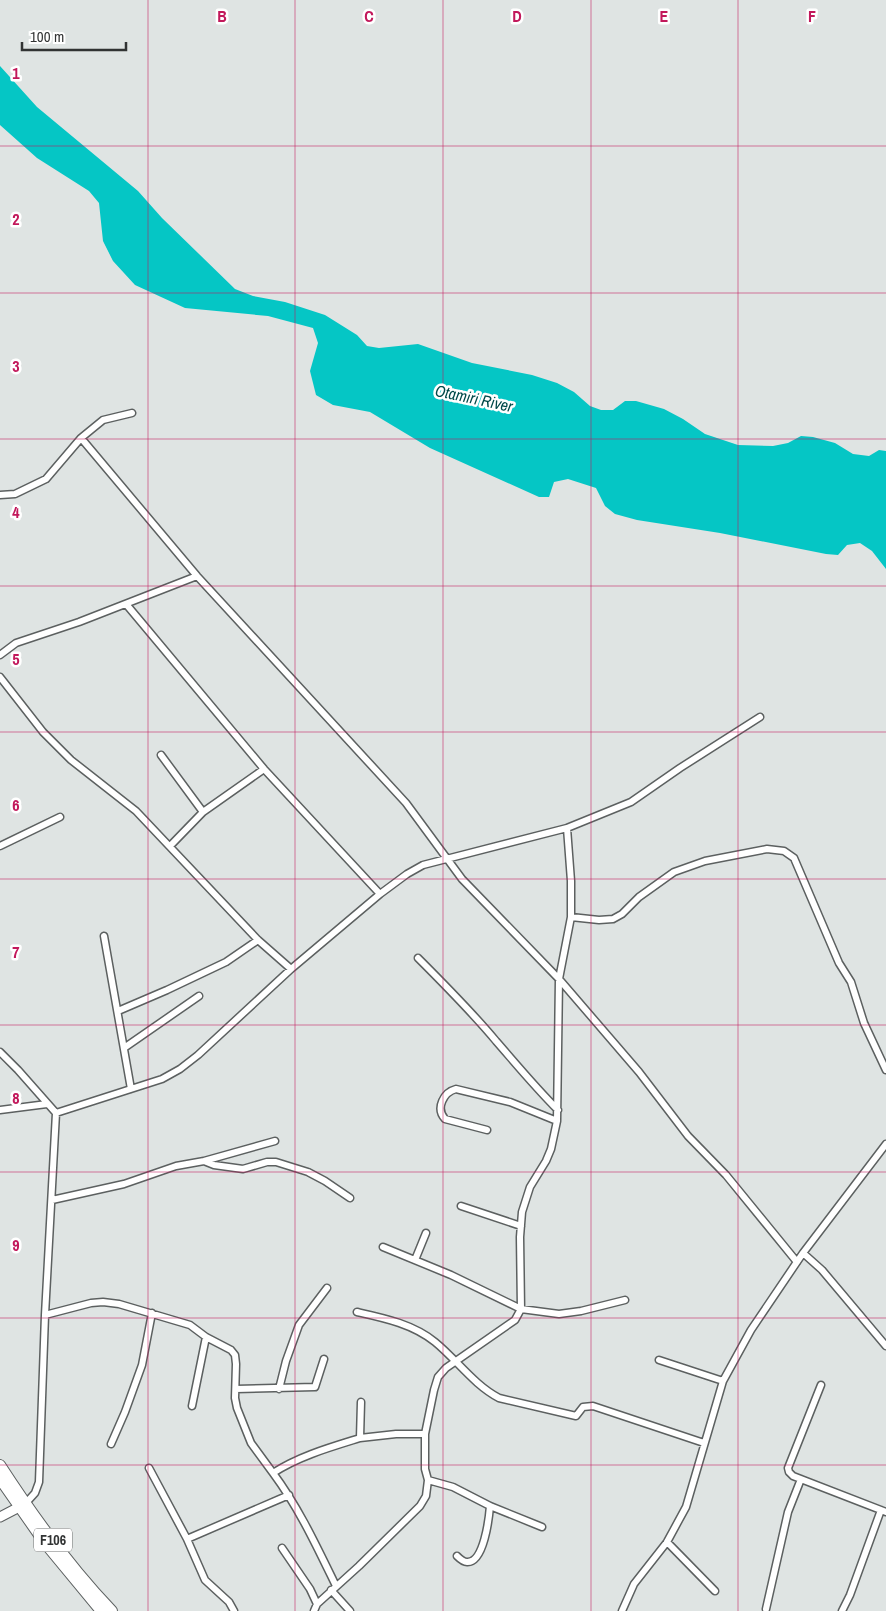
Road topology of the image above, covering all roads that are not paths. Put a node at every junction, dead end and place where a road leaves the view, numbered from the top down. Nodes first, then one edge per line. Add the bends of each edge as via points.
1 (132, 413) dead end
2 (81, 438) junction
3 (0, 495) edge
4 (197, 576) junction
5 (126, 604) junction
6 (0, 655) edge
7 (0, 677) edge
8 (760, 717) dead end
9 (161, 754) dead end
10 (264, 769) junction
11 (203, 812) junction
12 (60, 816) dead end
13 (567, 828) junction
14 (0, 846) edge
15 (170, 846) junction
16 (448, 859) junction
17 (380, 894) junction
18 (571, 916) junction
19 (104, 936) dead end
20 (258, 940) junction
21 (418, 958) dead end
22 (291, 969) junction
23 (559, 979) junction
24 (199, 996) dead end
25 (118, 1011) junction
26 (124, 1048) junction
27 (0, 1052) edge
28 (886, 1070) edge
29 (132, 1090) junction
30 (47, 1104) junction
31 (0, 1110) edge
32 (558, 1110) junction
33 (56, 1113) junction
34 (557, 1120) junction
35 (488, 1130) dead end
36 (275, 1141) dead end
37 (886, 1144) edge
38 (204, 1161) junction
39 (350, 1198) dead end
40 (52, 1200) junction
41 (461, 1206) dead end
42 (521, 1226) junction
43 (426, 1233) dead end
44 (384, 1247) dead end
45 (802, 1254) junction
46 (415, 1260) junction
47 (797, 1262) junction
48 (327, 1288) dead end
49 (625, 1300) dead end
50 (520, 1309) junction
51 (357, 1312) dead end
52 (152, 1313) junction
53 (45, 1315) junction
54 (206, 1337) junction
55 (886, 1346) edge
56 (324, 1359) dead end
57 (659, 1360) dead end
58 (456, 1361) junction
59 (723, 1381) junction
60 (821, 1385) dead end
61 (236, 1389) junction
62 (279, 1389) junction
63 (361, 1402) dead end
64 (192, 1406) dead end
65 (426, 1434) junction
66 (360, 1438) junction
67 (704, 1443) junction
68 (111, 1444) dead end
69 (0, 1465) edge
70 (149, 1468) dead end
71 (273, 1472) junction
72 (0, 1479) edge
73 (802, 1479) junction
74 (428, 1480) junction
75 (289, 1495) junction
76 (22, 1506) junction
77 (490, 1506) junction
78 (884, 1511) edge
79 (0, 1517) edge
80 (542, 1526) dead end
81 (187, 1539) junction
82 (667, 1542) junction
83 (282, 1548) dead end
84 (457, 1556) dead end
85 (334, 1588) junction
86 (715, 1591) dead end
87 (317, 1604) junction
88 (766, 1610) dead end
89 (101, 1611) edge
90 (112, 1611) edge
91 (234, 1611) edge
92 (314, 1611) edge
93 (350, 1611) edge
94 (622, 1611) edge
95 (842, 1611) edge

1 - 2 street via 103,420
2 - 3 street via 46,479 15,494
2 - 4 street
4 - 5 street
4 - 16 street via 406,803
5 - 6 street via 16,643
5 - 10 street
7 - 15 street via 43,732 71,760 136,811
8 - 13 street via 631,802
9 - 11 street
10 - 11 street
10 - 17 street
11 - 15 street
12 - 14 street
13 - 16 street
13 - 18 street
15 - 20 street
16 - 17 street via 415,870
16 - 23 street via 462,878
17 - 22 street
18 - 23 street
18 - 28 street via 613,919 674,872 705,861 767,849 784,851 794,858 839,964 851,982 864,1023
19 - 25 street
20 - 22 street
20 - 25 street via 226,962
21 - 32 street
22 - 29 street via 180,1069
23 - 32 street
23 - 47 street
24 - 26 street
25 - 26 street
26 - 29 street
27 - 30 street
29 - 33 street
30 - 31 street
30 - 33 street
32 - 34 street
33 - 40 street
34 - 35 street via 510,1102 456,1089 444,1096 441,1108 444,1119
34 - 42 street via 551,1149 530,1187
36 - 38 street
37 - 45 street
38 - 39 street via 243,1169 276,1162 308,1172
38 - 40 street
40 - 53 street
41 - 42 street
42 - 50 street
43 - 46 street
44 - 46 street
45 - 47 street
45 - 55 street via 822,1270
46 - 50 street
47 - 59 street via 751,1330
48 - 62 street via 299,1325
49 - 50 street via 559,1314
50 - 58 street via 515,1320
51 - 58 street via 422,1333
52 - 53 street via 104,1302
52 - 54 street via 190,1325
52 - 68 street via 142,1365
53 - 76 street via 39,1482 35,1493
54 - 61 street via 235,1355
54 - 64 street
56 - 62 street via 315,1387
57 - 59 street
58 - 65 street via 438,1377
58 - 67 street via 477,1383 499,1398 576,1416 583,1407 593,1406
59 - 67 street
60 - 73 street via 788,1468 789,1472
61 - 62 street
61 - 71 street via 237,1408 245,1430
63 - 66 street
65 - 66 street
65 - 74 street via 425,1469
66 - 71 street
67 - 82 street via 686,1507
69 - 76 main road, F106
70 - 81 street
71 - 75 street
72 - 76 main road, F106
73 - 78 street
73 - 88 street via 788,1512
74 - 77 street via 453,1487
74 - 85 street via 426,1496 420,1506
75 - 81 street
75 - 85 street
76 - 79 street
76 - 89 main road, F106 via 44,1542
76 - 90 main road, F106
77 - 80 street
77 - 84 street via 487,1532 478,1554 470,1562
78 - 95 street
81 - 91 street via 206,1580
82 - 86 street
82 - 94 street via 634,1584
83 - 87 street via 310,1588
85 - 87 street
85 - 93 street
87 - 92 street

